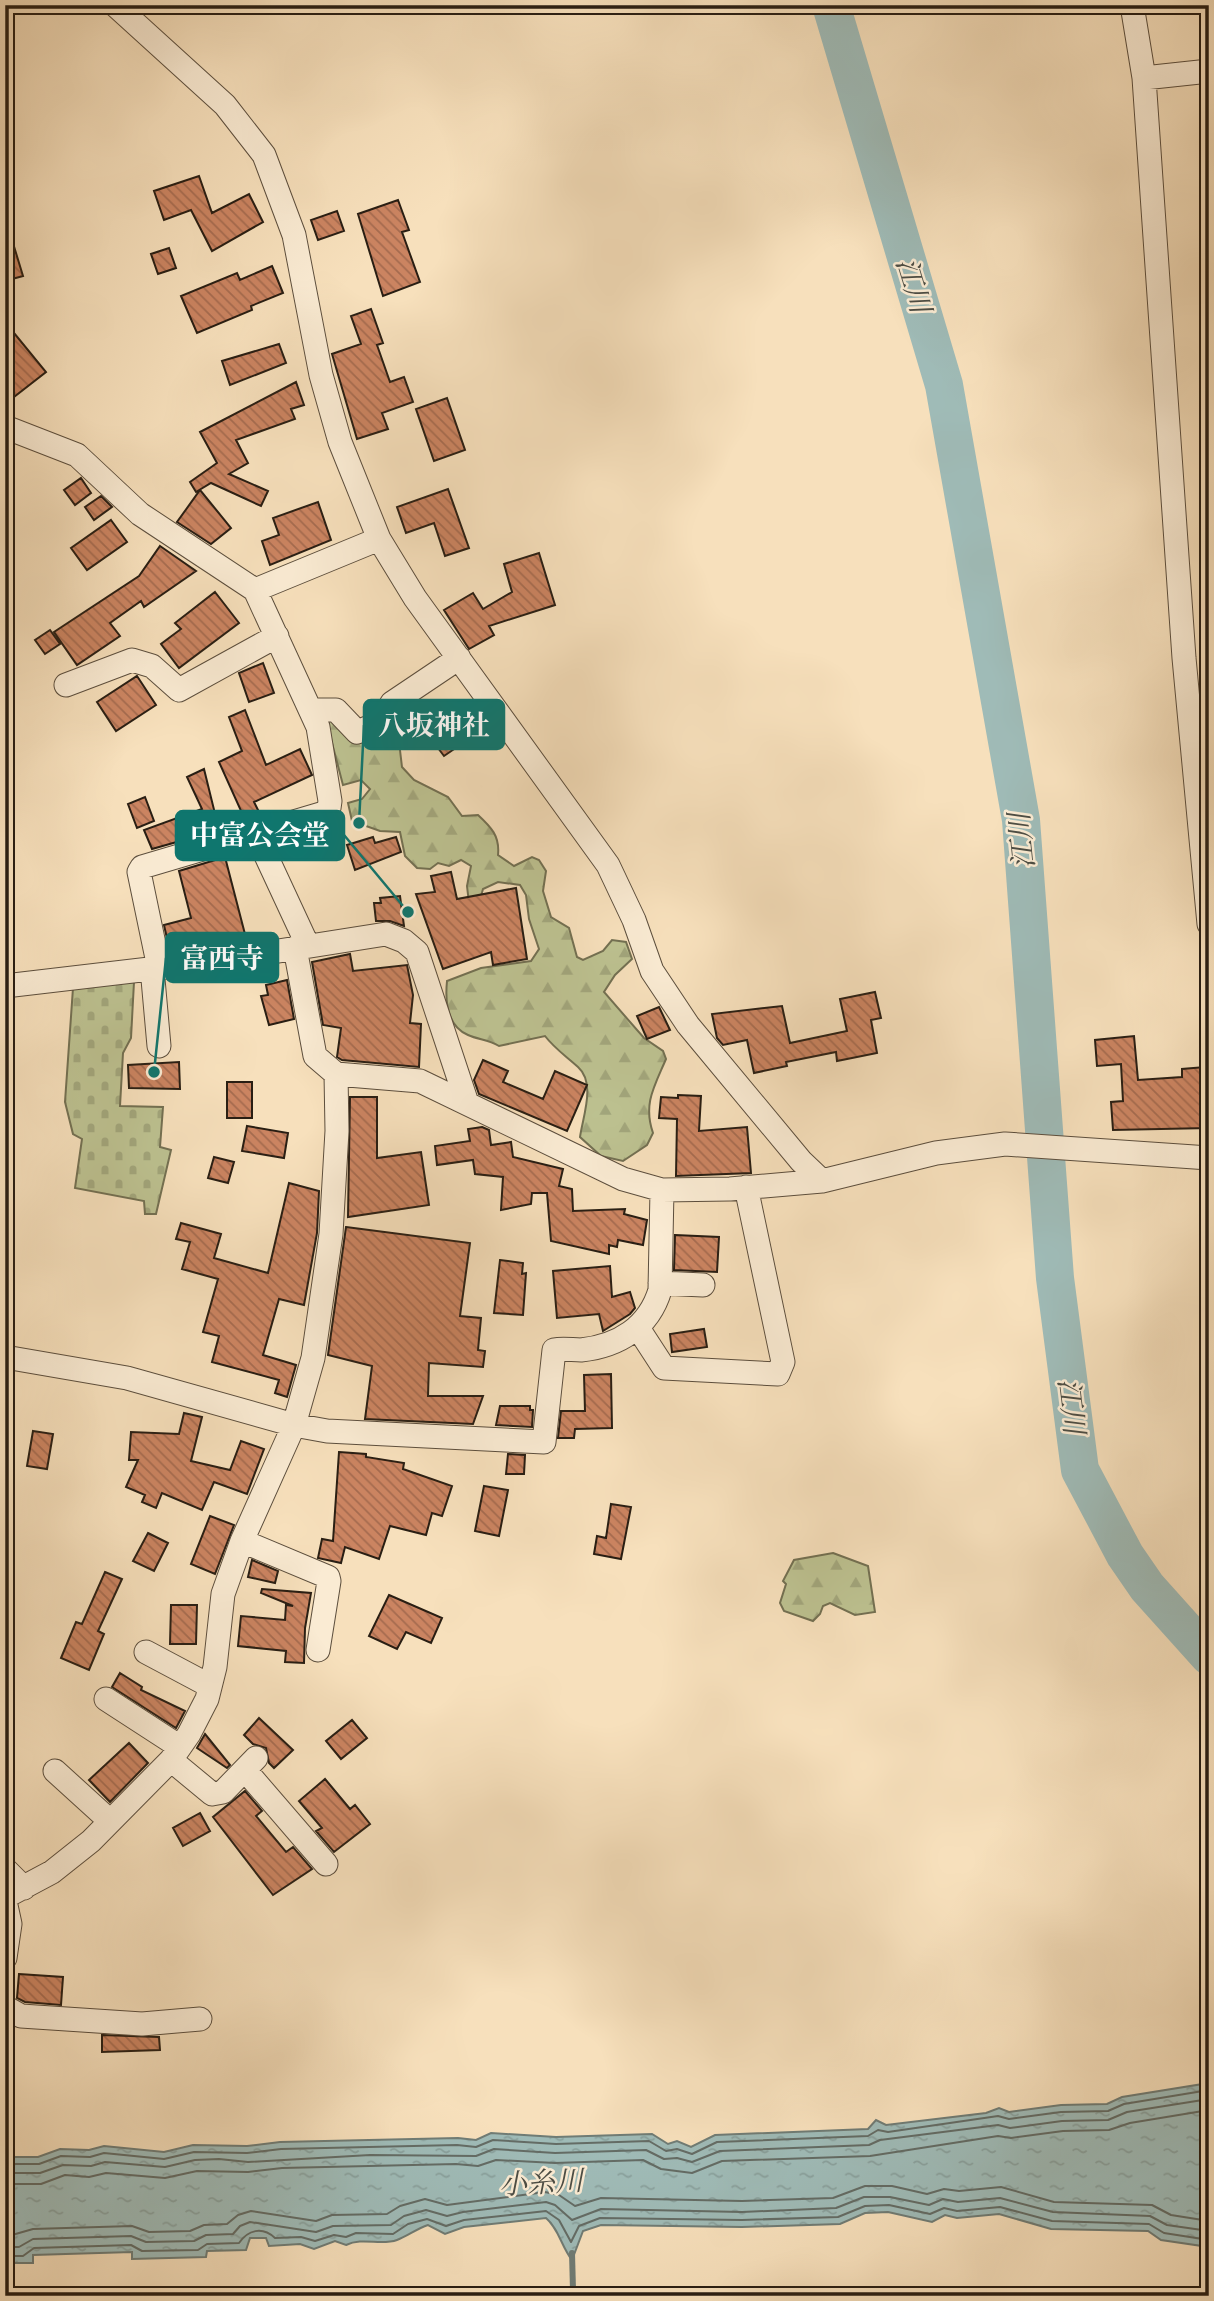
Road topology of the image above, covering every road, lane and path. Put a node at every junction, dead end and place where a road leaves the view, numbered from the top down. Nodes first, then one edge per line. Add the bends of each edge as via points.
1 (115, 5) edge
2 (1132, 5) edge
3 (1209, 71) edge
4 (1144, 78) junction
5 (5, 427) edge
6 (379, 539) junction
7 (255, 590) junction
8 (277, 636) junction
9 (459, 658) junction
10 (66, 685) dead end
11 (311, 709) junction
12 (256, 834) junction
13 (1209, 924) edge
14 (302, 947) junction
15 (156, 968) junction
16 (5, 986) edge
17 (159, 1046) dead end
18 (336, 1074) junction
19 (466, 1100) junction
20 (1209, 1158) edge
21 (822, 1181) junction
22 (746, 1187) junction
23 (662, 1190) junction
24 (660, 1283) junction
25 (704, 1285) dead end
26 (638, 1328) junction
27 (5, 1357) edge
28 (293, 1426) junction
29 (242, 1541) junction
30 (318, 1650) dead end
31 (146, 1652) dead end
32 (210, 1686) junction
33 (106, 1699) dead end
34 (175, 1753) junction
35 (55, 1771) dead end
36 (110, 1821) junction
37 (326, 1864) dead end
38 (5, 1868) edge
39 (12, 1895) edge
40 (5, 1958) edge
41 (5, 2007) edge
42 (200, 2019) dead end

1 - 6 street via 225,105 264,155 294,235 321,375 340,442
2 - 4 street
3 - 4 street
4 - 13 street via 1184,658
5 - 7 street via 77,455 140,514
6 - 7 street
6 - 9 street
7 - 8 street
8 - 10 street via 179,690 152,666 132,660
8 - 11 street
9 - 11 street via 392,703 380,723 361,731 336,710
9 - 21 street via 608,864 652,971 688,1025
11 - 12 street via 330,808
12 - 14 street
12 - 15 street via 142,867 139,872
14 - 15 street
14 - 18 street via 315,1056
14 - 19 street via 386,934 404,940 418,952
15 - 16 street
15 - 17 street
18 - 19 street via 419,1081
18 - 28 street via 331,1234 313,1358
19 - 23 street via 623,1179
20 - 21 street via 1028,1144 936,1153
21 - 22 street
22 - 23 street
22 - 26 street via 783,1362 778,1374 664,1368
23 - 24 street
24 - 25 street
24 - 26 street via 657,1301
26 - 28 street via 593,1348 554,1350 544,1442
27 - 28 street via 127,1378
28 - 29 street
29 - 30 street via 328,1577
29 - 32 street via 223,1594
31 - 32 street
32 - 34 street
33 - 34 street
34 - 36 street
34 - 37 street via 212,1794 223,1792 250,1764
35 - 36 street
36 - 39 street via 72,1858
38 - 39 street
39 - 40 street
41 - 42 street via 21,2016 142,2024

